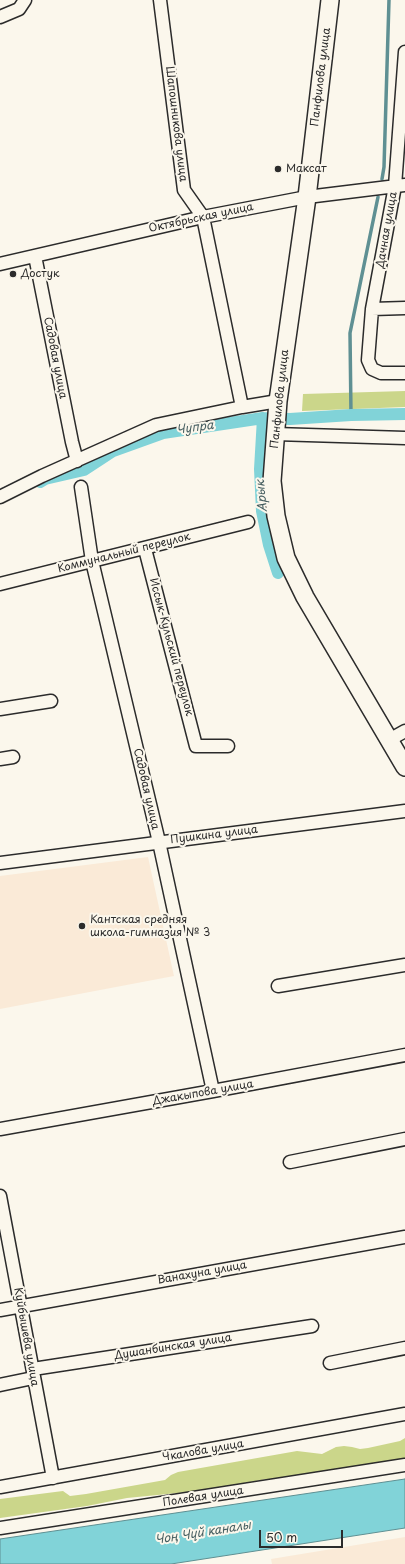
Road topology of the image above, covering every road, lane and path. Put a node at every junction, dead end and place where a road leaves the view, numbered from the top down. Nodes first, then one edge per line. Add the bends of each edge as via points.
1 (25, 0) edge
2 (160, 0) edge
3 (330, 0) edge
4 (0, 17) edge
5 (405, 52) edge
6 (405, 68) edge
7 (400, 186) edge
8 (307, 197) junction
9 (203, 217) junction
10 (34, 256) junction
11 (0, 264) edge
12 (405, 308) edge
13 (372, 309) junction
14 (405, 373) edge
15 (278, 402) junction
16 (242, 407) junction
17 (275, 434) junction
18 (405, 438) edge
19 (77, 461) junction
20 (81, 486) dead end
21 (0, 497) edge
22 (248, 522) dead end
23 (145, 549) junction
24 (92, 561) junction
25 (0, 584) edge
26 (51, 701) dead end
27 (0, 708) edge
28 (405, 731) edge
29 (389, 740) junction
30 (228, 746) dead end
31 (13, 757) dead end
32 (0, 759) edge
33 (405, 767) edge
34 (405, 811) edge
35 (159, 842) junction
36 (0, 863) edge
37 (405, 965) edge
38 (278, 986) dead end
39 (405, 1055) edge
40 (213, 1091) junction
41 (0, 1129) edge
42 (405, 1139) edge
43 (290, 1162) dead end
44 (0, 1196) edge
45 (405, 1237) edge
46 (20, 1306) junction
47 (0, 1310) edge
48 (312, 1326) dead end
49 (405, 1348) edge
50 (330, 1363) dead end
51 (34, 1374) junction
52 (0, 1385) edge
53 (405, 1414) edge
54 (405, 1465) edge
55 (53, 1478) junction
56 (0, 1487) edge
57 (0, 1528) edge

1 - 4 street via 19,9
2 - 9 street, Шапошникова улица via 184,190
3 - 8 street, Панфилова улица
5 - 6 street, Дачная улица
6 - 7 street, Дачная улица
7 - 8 street, Октябрьская улица
7 - 13 street, Дачная улица
8 - 9 street, Октябрьская улица
8 - 15 street, Панфилова улица
9 - 10 street, Октябрьская улица
9 - 16 street, Шапошникова улица
10 - 11 street, Октябрьская улица
10 - 19 street, Садовая улица
12 - 13 street
13 - 14 street, Дачная улица via 368,360 372,369 381,373
15 - 16 street
15 - 17 street, Панфилова улица
16 - 19 street via 156,425
17 - 18 street
17 - 29 street, Панфилова улица via 272,481 276,516 286,558 305,597
19 - 21 street
20 - 24 street, Садовая улица
22 - 23 street, Коммунальный переулок
23 - 24 street, Коммунальный переулок
23 - 30 street, Иссык-Кульский переулок via 196,746
24 - 25 street, Коммунальный переулок
24 - 35 street, Садовая улица
26 - 27 street
28 - 29 street
29 - 33 street, Панфилова улица
31 - 32 street
34 - 35 street, Пушкина улица
35 - 36 street, Пушкина улица
35 - 40 street, Садовая улица
37 - 38 street
39 - 40 street, Джакыпова улица
40 - 41 street, Джакыпова улица
42 - 43 street
44 - 46 street, Куйбышева улица
45 - 46 street, Ванахуна улица
46 - 47 street, Ванахуна улица
46 - 51 street, Куйбышева улица
48 - 51 street, Душанбинская улица
49 - 50 street
51 - 52 street, Душанбинская улица
51 - 55 street, Куйбышева улица
53 - 55 street, Чкалова улица
54 - 57 street, Полевая улица
55 - 56 street, Чкалова улица

